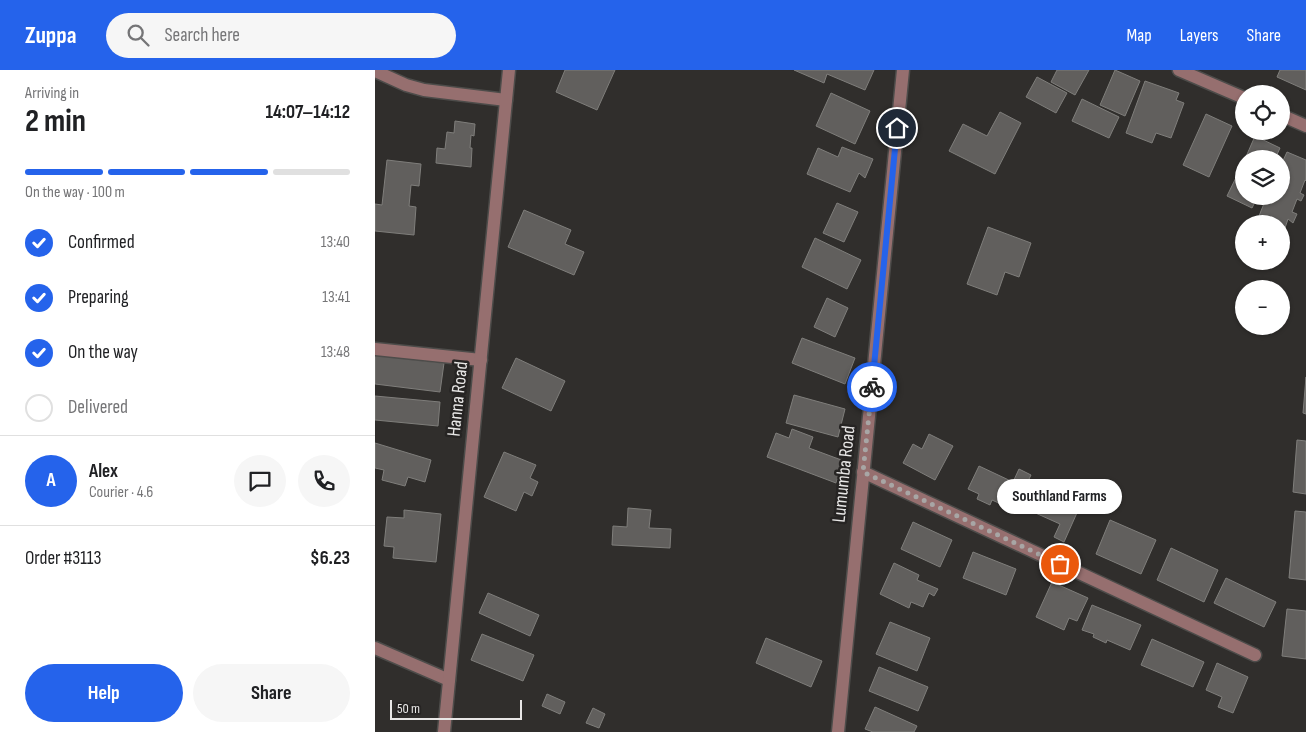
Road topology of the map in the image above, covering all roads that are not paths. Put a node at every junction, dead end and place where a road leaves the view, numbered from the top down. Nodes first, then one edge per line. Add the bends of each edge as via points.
1 (509, 70) edge
2 (903, 70) edge
3 (1179, 70) edge
4 (375, 71) edge
5 (1235, 94) edge
6 (506, 100) junction
7 (1290, 119) edge
8 (1306, 126) edge
9 (375, 349) edge
10 (481, 360) junction
11 (863, 472) junction
12 (375, 648) edge
13 (1255, 655) dead end
14 (449, 680) junction
15 (444, 732) edge
16 (837, 732) edge

1 - 6 street, Hanna Road
2 - 11 street, Lumumba Road
3 - 5 street
4 - 6 street via 424,90
6 - 10 street, Hanna Road
7 - 8 street
9 - 10 street
10 - 14 street, Hanna Road
11 - 13 street
11 - 16 street, Lumumba Road
12 - 14 street
14 - 15 street, Hanna Road

